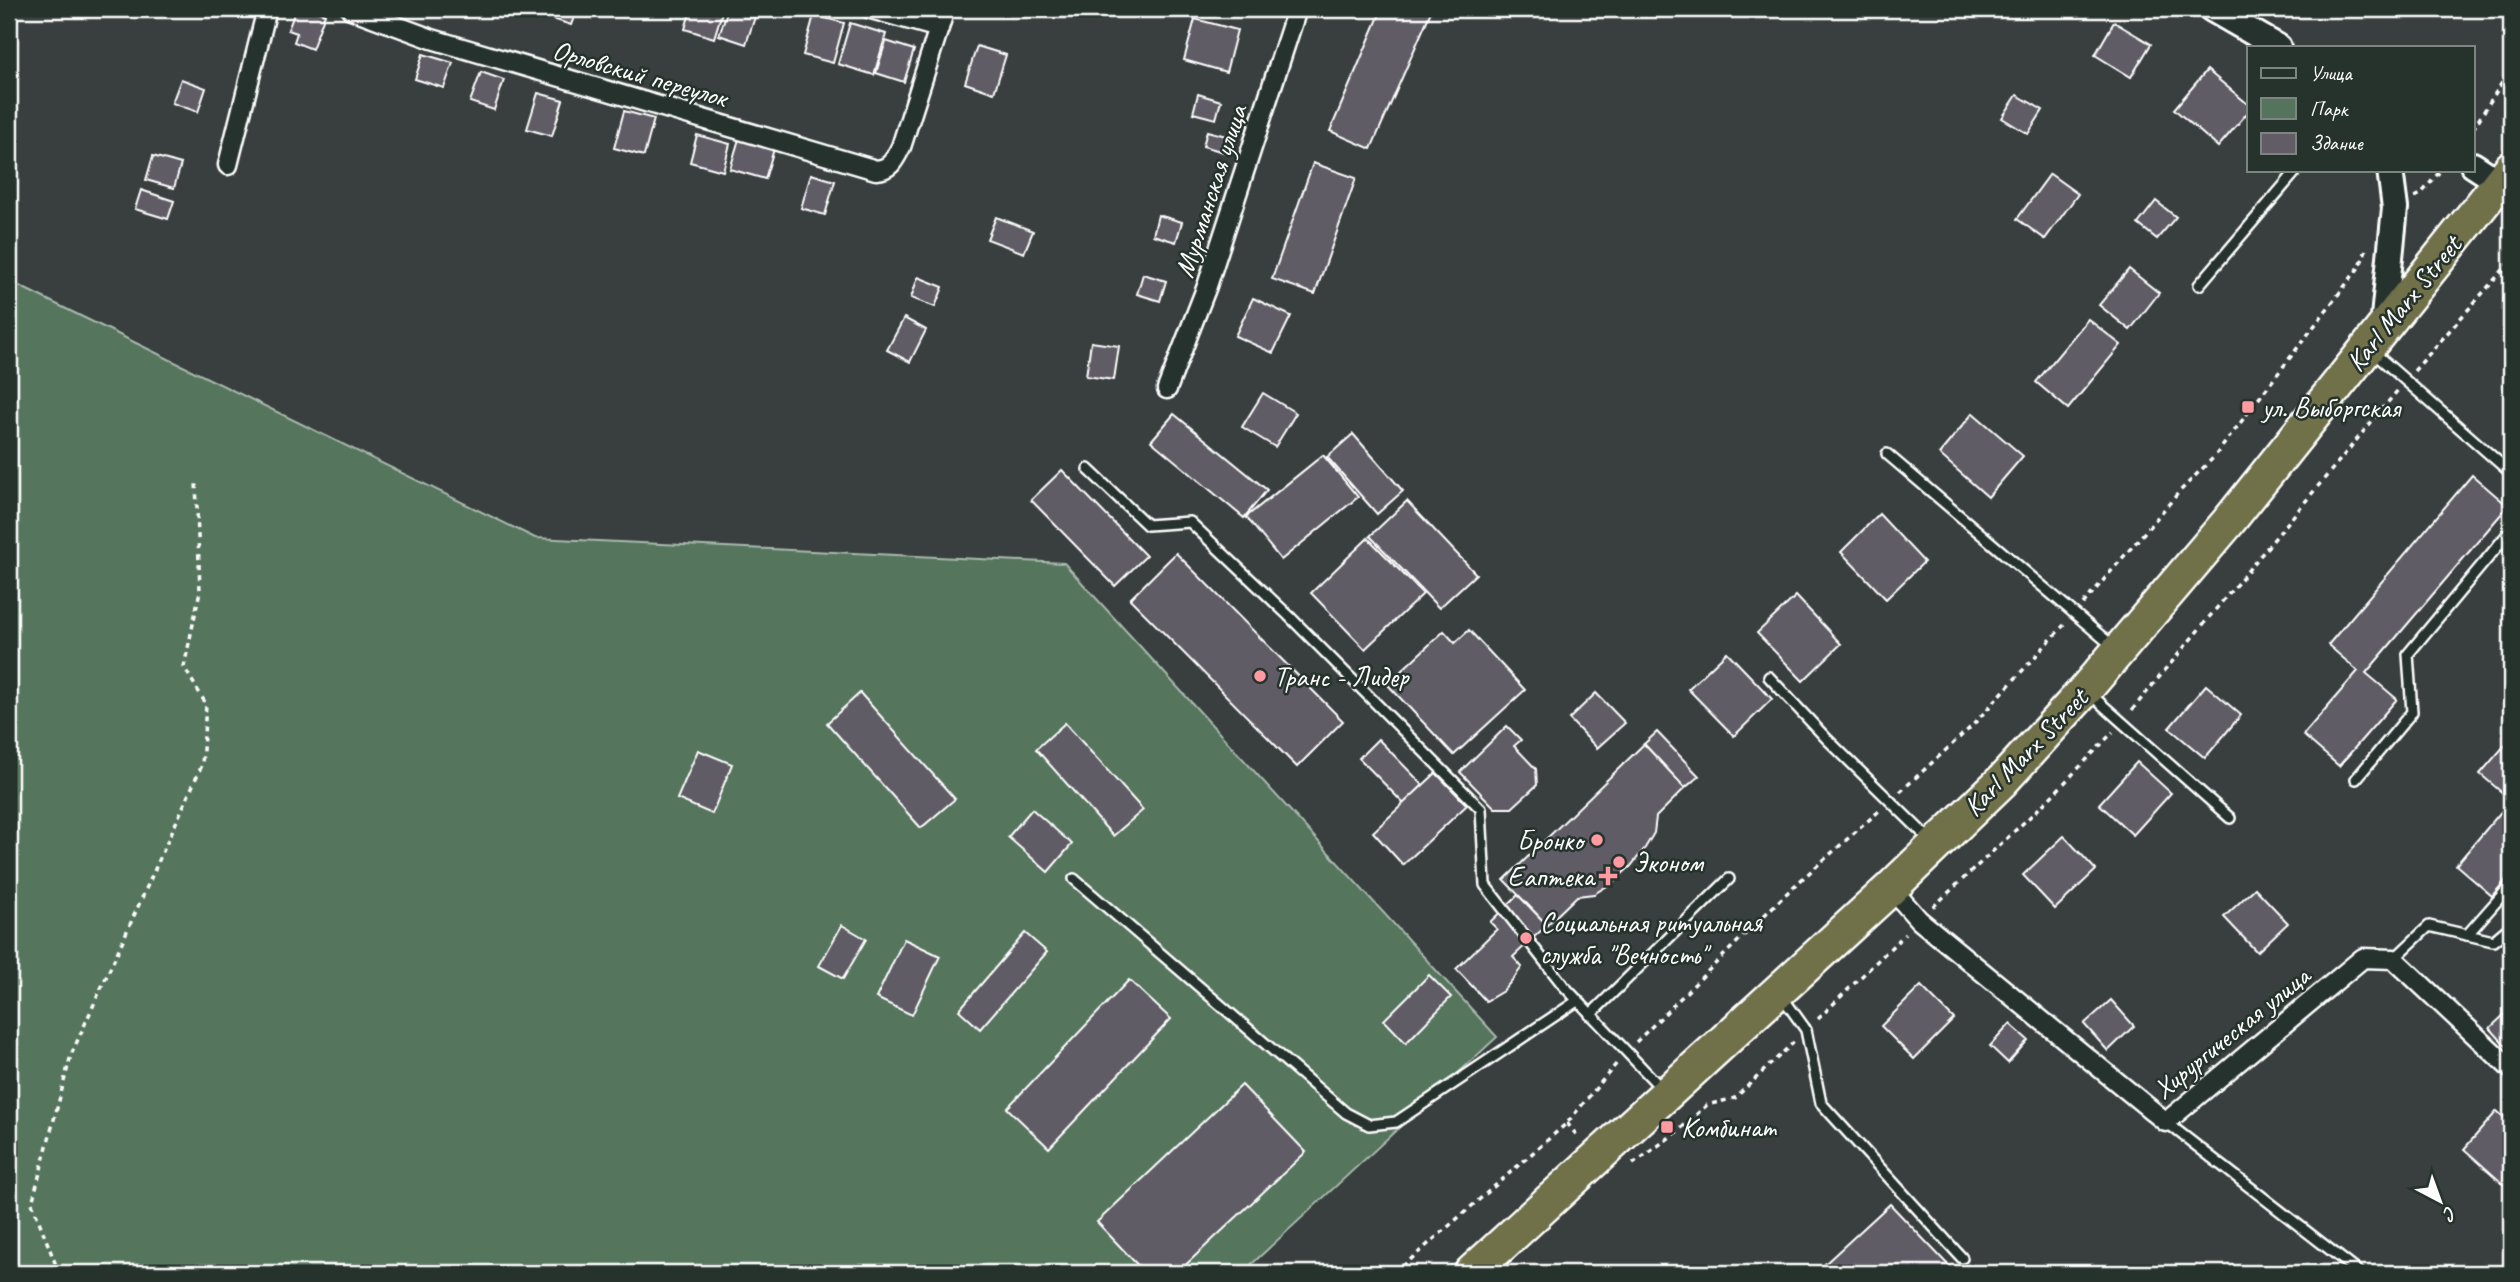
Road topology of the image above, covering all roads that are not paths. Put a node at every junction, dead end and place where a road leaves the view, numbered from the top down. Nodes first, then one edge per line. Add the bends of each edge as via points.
1 (267, 9) edge
2 (351, 9) edge
3 (871, 9) edge
4 (945, 9) edge
5 (1297, 9) edge
6 (2212, 9) edge
7 (939, 28) junction
8 (2276, 46) edge
9 (229, 165) dead end
10 (2295, 172) edge
11 (2390, 172) edge
12 (2499, 178) edge
13 (2199, 285) dead end
14 (2375, 337) junction
15 (1167, 389) dead end
16 (1887, 454) dead end
17 (1088, 469) dead end
18 (2511, 473) edge
19 (2511, 530) edge
20 (2119, 651) junction
21 (1769, 677) dead end
22 (2085, 690) junction
23 (2356, 779) dead end
24 (2230, 818) dead end
25 (1935, 845) junction
26 (1074, 879) dead end
27 (1729, 879) dead end
28 (2511, 884) edge
29 (1891, 888) junction
30 (2511, 926) edge
31 (2467, 935) junction
32 (2394, 959) junction
33 (1778, 991) junction
34 (1577, 1001) junction
35 (1590, 1015) junction
36 (2511, 1069) edge
37 (1667, 1093) junction
38 (2166, 1122) junction
39 (1962, 1258) dead end
40 (1471, 1273) edge
41 (2360, 1273) edge

1 - 9 street
2 - 7 street, Орловский переулок via 445,43 876,170 893,162 901,147
3 - 7 street
4 - 7 street
5 - 15 street, Мурманская улица via 1207,286
6 - 8 street
10 - 13 lane
11 - 14 street via 2395,208
12 - 14 highway, Karl Marx Street
14 - 18 lane
14 - 20 highway, Karl Marx Street
16 - 20 lane
17 - 34 lane via 1147,525 1190,522 1481,809 1485,886
19 - 23 lane via 2408,654 2412,712
20 - 22 highway, Karl Marx Street
21 - 25 lane
22 - 24 lane
22 - 25 highway, Karl Marx Street
25 - 29 highway, Karl Marx Street
26 - 34 lane via 1346,1113 1369,1125 1396,1122
27 - 35 lane
28 - 31 lane
29 - 33 highway, Karl Marx Street
29 - 38 street, Хирургическая улица via 1919,920
30 - 31 lane via 2493,941
31 - 32 lane via 2429,926
32 - 36 street
32 - 38 street, Хирургическая улица via 2363,958
33 - 37 highway, Karl Marx Street
33 - 39 lane via 1806,1030 1821,1103
34 - 35 lane
35 - 37 lane
37 - 40 highway, Karl Marx Street
38 - 41 lane

